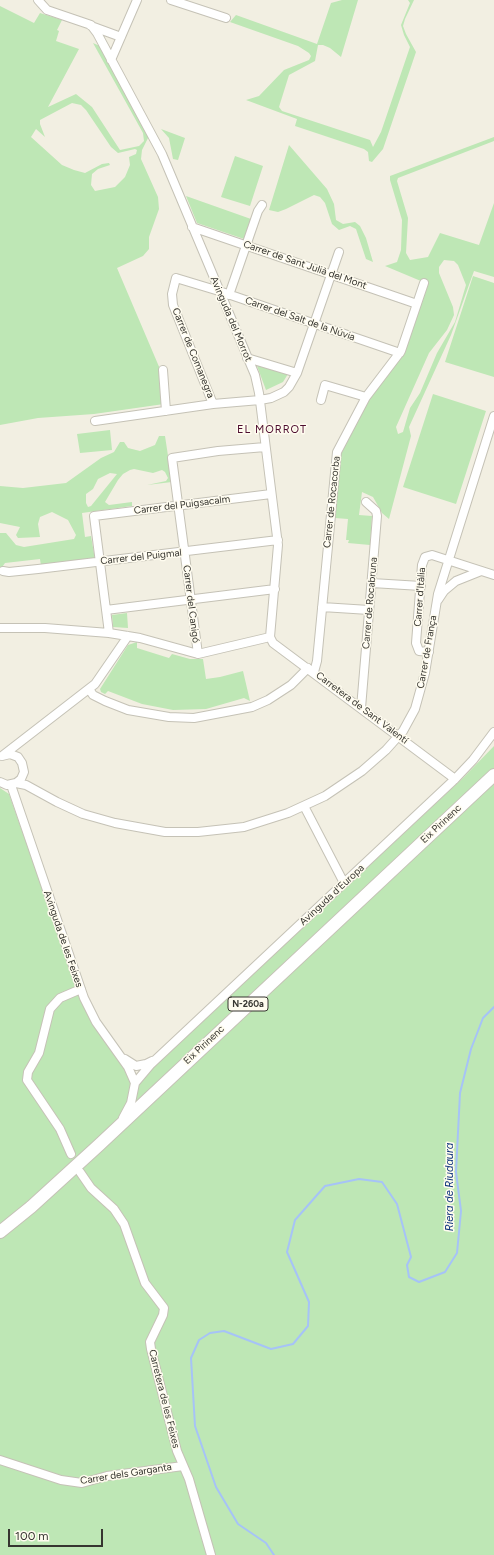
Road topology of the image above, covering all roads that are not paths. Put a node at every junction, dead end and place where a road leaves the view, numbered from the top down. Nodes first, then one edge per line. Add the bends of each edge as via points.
1 (38, 0) edge
2 (137, 0) edge
3 (171, 0) edge
4 (46, 3) edge
5 (226, 18) dead end
6 (91, 25) junction
7 (121, 37) junction
8 (111, 60) junction
9 (262, 205) dead end
10 (192, 227) junction
11 (246, 245) junction
12 (338, 252) dead end
13 (331, 275) junction
14 (176, 278) joint
15 (424, 283) dead end
16 (219, 291) junction
17 (229, 295) junction
18 (417, 304) junction
19 (315, 324) junction
20 (400, 353) junction
21 (247, 358) junction
22 (163, 370) dead end
23 (297, 373) junction
24 (366, 397) junction
25 (260, 400) junction
26 (321, 400) dead end
27 (214, 404) junction
28 (166, 411) junction
29 (494, 416) edge
30 (95, 421) dead end
31 (265, 447) junction
32 (271, 494) junction
33 (366, 502) dead end
34 (178, 505) junction
35 (278, 540) junction
36 (185, 552) junction
37 (447, 560) junction
38 (100, 562) junction
39 (3, 571) dead end
40 (481, 571) junction
41 (494, 575) edge
42 (372, 583) junction
43 (421, 586) junction
44 (275, 589) junction
45 (191, 599) junction
46 (436, 604) junction
47 (322, 607) junction
48 (106, 610) junction
49 (369, 610) junction
50 (0, 628) edge
51 (109, 634) junction
52 (128, 636) junction
53 (270, 637) junction
54 (429, 652) junction
55 (198, 654) junction
56 (311, 670) junction
57 (89, 689) junction
58 (361, 708) junction
59 (494, 732) edge
60 (398, 736) junction
61 (26, 737) junction
62 (1, 756) edge
63 (21, 760) junction
64 (24, 772) junction
65 (494, 775) edge
66 (455, 779) junction
67 (0, 782) edge
68 (13, 784) junction
69 (38, 792) junction
70 (304, 806) junction
71 (344, 883) junction
72 (81, 989) junction
73 (118, 1052) junction
74 (164, 1052) junction
75 (135, 1083) junction
76 (115, 1128) junction
77 (70, 1154) dead end
78 (80, 1172) dead end
79 (0, 1232) edge
80 (0, 1460) edge
81 (183, 1466) junction
82 (211, 1555) edge

1 - 4 street
2 - 7 street
3 - 5 street
4 - 6 street via 50,12
6 - 7 street
6 - 8 street, Avinguda del Morrot
7 - 8 street
8 - 10 street, Avinguda del Morrot via 149,127
9 - 11 street
10 - 11 street, Carrer de Sant Julià del Mont
10 - 16 street, Avinguda del Morrot
11 - 13 street, Carrer de Sant Julià del Mont
11 - 17 street
12 - 13 street
13 - 18 street, Carrer de Sant Julià del Mont
13 - 19 street
14 - 16 street, Carrer del Salt de la Núvia
14 - 27 street, Carrer de Comanegra via 172,294 173,305
15 - 18 street, Carrer de Rocacorba
16 - 17 street, Carrer del Salt de la Núvia
16 - 21 street, Avinguda del Morrot
17 - 19 street, Carrer del Salt de la Núvia
18 - 20 street, Carrer de Rocacorba
19 - 20 street, Carrer del Salt de la Núvia
19 - 23 street
20 - 24 street, Carrer de Rocacorba
21 - 23 street
21 - 25 street, Avinguda del Morrot via 257,382
22 - 28 street
23 - 25 street via 284,392
24 - 26 street via 325,385
24 - 47 street, Carrer de Rocacorba via 336,456
25 - 27 street
25 - 31 street, Avinguda del Morrot
27 - 28 street
28 - 30 street
29 - 37 street, Carrer de França
31 - 32 street, Avinguda del Morrot
31 - 34 street, Carrer del Canigó via 172,458
32 - 34 street, Carrer del Puigsacalm
32 - 35 street, Avinguda del Morrot
33 - 42 street, Carrer de Rocabruna via 377,516
34 - 36 street, Carrer del Canigó
34 - 38 street, Carrer del Puigsacalm via 94,516
35 - 36 street, Carrer del Puigmal
35 - 44 street, Avinguda del Morrot
36 - 38 street, Carrer del Puigmal
36 - 45 street, Carrer del Canigó
37 - 40 street, Carrer d'Itàlia
37 - 43 street, Carrer d'Itàlia via 432,555 425,558
37 - 46 street, Carrer de França
38 - 39 street, Carrer del Puigmal
38 - 48 street
40 - 41 street, Carrer d'Itàlia
40 - 46 street via 452,584
42 - 43 street
42 - 49 street, Carrer de Rocabruna
43 - 54 street, Carrer d'Itàlia via 417,646 419,651
44 - 45 street
44 - 53 street, Avinguda del Morrot
45 - 48 street
45 - 55 street, Carrer del Canigó
46 - 54 street, Carrer de França
47 - 49 street
47 - 56 street, Carrer de Rocacorba via 317,661
48 - 51 street
49 - 58 street, Carrer de Rocabruna
50 - 51 street via 50,628
51 - 52 street
52 - 55 street
52 - 57 street via 101,677
53 - 55 street
53 - 56 street, Carretera de Sant Valentí via 273,643
54 - 60 street, Carrer de França via 415,709
56 - 57 street via 257,705 202,717 168,717 128,710 105,701
56 - 58 street, Carretera de Sant Valentí
57 - 61 street
58 - 60 street, Carretera de Sant Valentí
59 - 66 street, Avinguda d'Europa
60 - 66 street, Carretera de Sant Valentí
60 - 70 street, Carrer de França via 362,771
61 - 62 street
61 - 63 street via 19,750
62 - 63 street via 10,754
63 - 64 street
64 - 68 street via 21,779
64 - 69 street, Carrer de França
65 - 76 main road, Eix Pirinenc / N-260a
66 - 71 street, Avinguda d'Europa
67 - 68 street
68 - 69 street, Carrer de França via 26,784
68 - 72 street, Avinguda de les Feixes
69 - 70 street, Carrer de França via 96,818 145,830 165,832 198,832 244,827
70 - 71 street
71 - 74 street, Avinguda d'Europa
72 - 73 street, Avinguda de les Feixes via 96,1022
72 - 77 street via 60,998 50,1009 39,1053 26,1080 60,1129
73 - 74 street, Avinguda d'Europa via 132,1064 141,1066
73 - 75 street, Avinguda de les Feixes
74 - 75 street, Avinguda d'Europa
75 - 76 street via 129,1109
76 - 79 main road, Eix Pirinenc / N-260a via 31,1207
78 - 81 street, Carretera de les Feixes via 91,1188 114,1209 124,1224 145,1283 164,1308 150,1345
80 - 81 street, Carrer dels Garganta via 61,1480 82,1483 107,1476
81 - 82 street, Carretera de les Feixes via 196,1500

